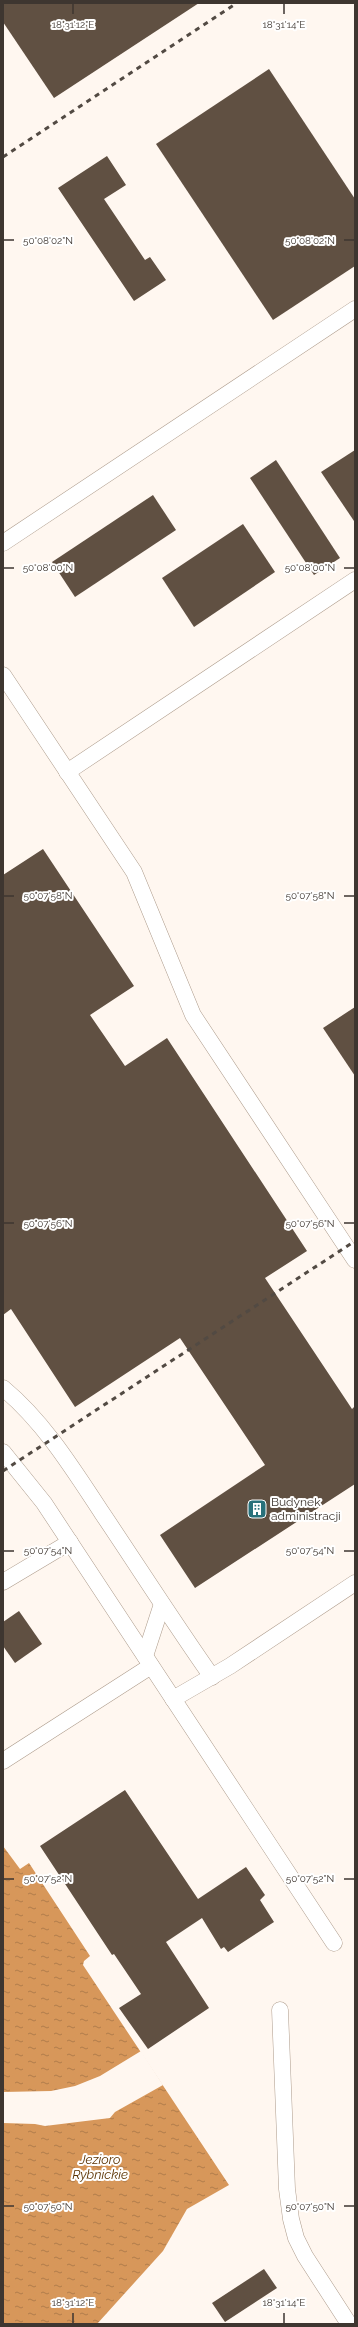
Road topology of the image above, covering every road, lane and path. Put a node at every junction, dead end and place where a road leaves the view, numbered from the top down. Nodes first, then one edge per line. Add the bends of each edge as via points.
1 (355, 309) edge
2 (3, 543) edge
3 (355, 580) edge
4 (3, 675) edge
5 (67, 772) junction
6 (355, 1260) edge
7 (3, 1388) edge
8 (3, 1452) edge
9 (70, 1542) junction
10 (3, 1582) edge
11 (355, 1583) edge
12 (162, 1604) junction
13 (148, 1661) junction
14 (212, 1677) junction
15 (173, 1699) junction
16 (3, 1761) edge
17 (334, 1944) dead end
18 (280, 2010) dead end
19 (349, 2324) edge

1 - 2 lane
3 - 5 lane
4 - 5 lane
5 - 6 lane via 134,872 193,1015
7 - 12 lane via 51,1440
8 - 9 lane via 44,1503
9 - 10 lane
9 - 13 lane
11 - 14 lane
12 - 13 lane
12 - 14 lane
13 - 15 lane
13 - 16 lane
14 - 15 lane
15 - 17 lane
18 - 19 lane via 287,2189 291,2220 305,2256

